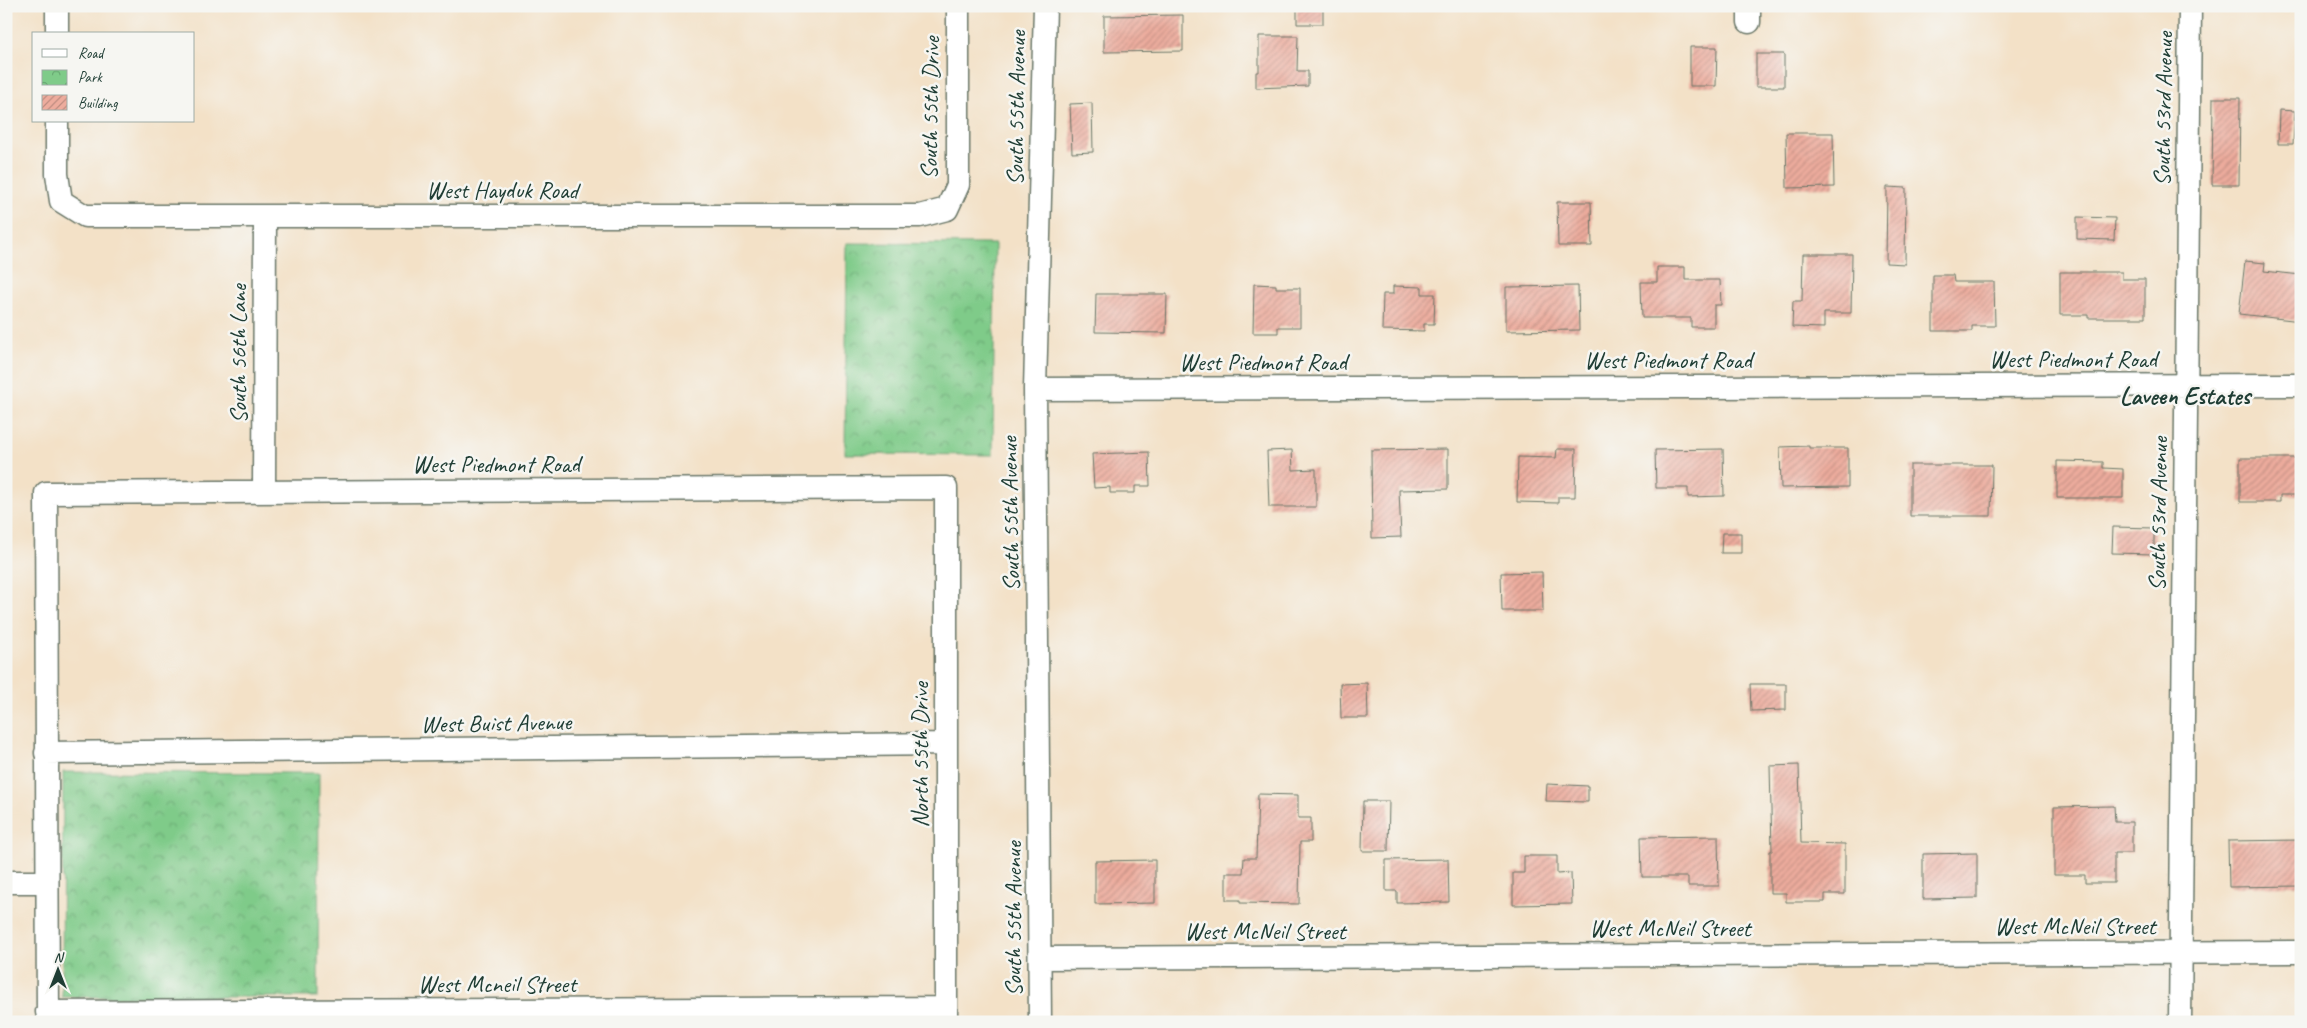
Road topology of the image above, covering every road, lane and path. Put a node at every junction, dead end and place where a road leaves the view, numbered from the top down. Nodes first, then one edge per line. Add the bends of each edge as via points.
1 (57, 6) edge
2 (958, 6) edge
3 (1045, 6) edge
4 (2190, 6) edge
5 (57, 32) edge
6 (57, 122) edge
7 (947, 209) joint
8 (265, 217) junction
9 (2185, 384) junction
10 (2301, 384) edge
11 (1035, 389) junction
12 (946, 488) joint
13 (264, 492) junction
14 (946, 744) junction
15 (46, 753) junction
16 (6, 882) edge
17 (47, 882) junction
18 (2180, 952) junction
19 (2301, 952) edge
20 (1040, 958) junction
21 (946, 1015) edge
22 (48, 1017) edge
23 (1040, 1022) edge
24 (2180, 1022) edge

1 - 5 street
2 - 7 street, South 55th Drive via 958,185
3 - 11 street, South 55th Avenue
4 - 9 street, South 53rd Avenue
6 - 8 street, West Hayduk Road via 57,174 61,201 85,216
7 - 8 street, West Hayduk Road via 920,216
8 - 13 street, South 56th Lane
9 - 10 street, West Piedmont Road
9 - 11 street, West Piedmont Road
9 - 18 street, South 53rd Avenue
11 - 20 street, South 55th Avenue
12 - 13 street, West Piedmont Road
12 - 14 street, North 55th Drive
13 - 15 street, West Piedmont Road via 46,493
14 - 15 street, West Buist Avenue
14 - 21 street, North 55th Drive
15 - 17 street
16 - 17 street
17 - 22 street
18 - 19 street, West McNeil Street
18 - 20 street, West McNeil Street
18 - 24 street, South 53rd Avenue
20 - 23 street, South 55th Avenue
21 - 22 street, West Mcneil Street

